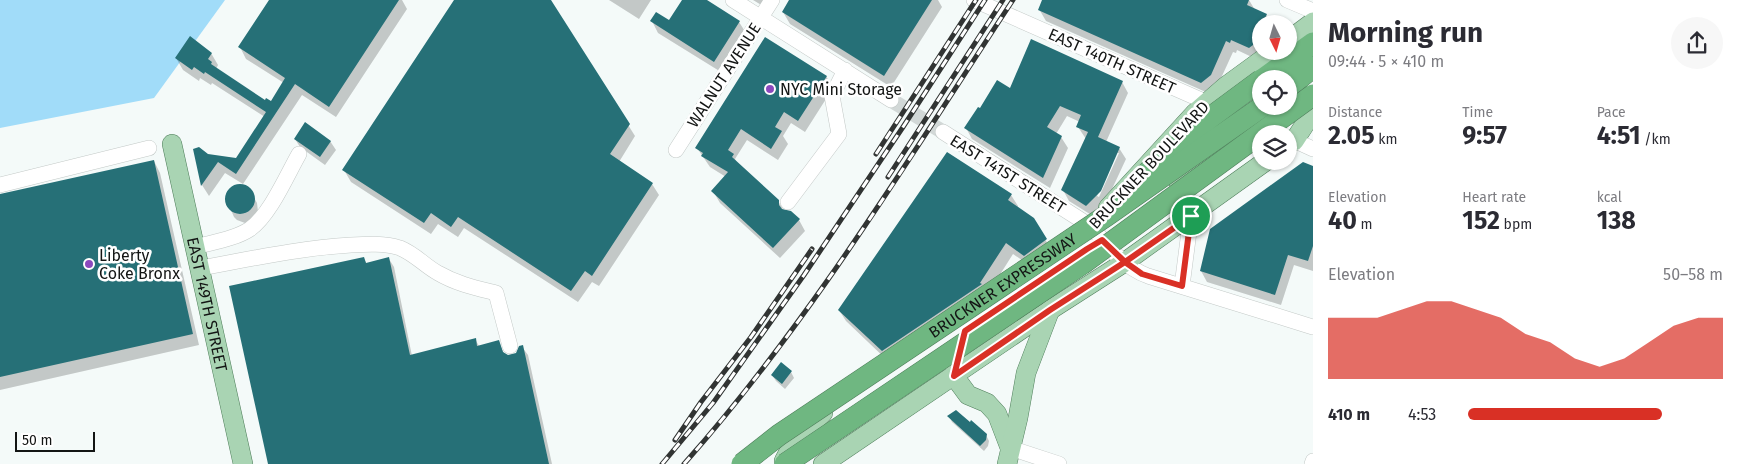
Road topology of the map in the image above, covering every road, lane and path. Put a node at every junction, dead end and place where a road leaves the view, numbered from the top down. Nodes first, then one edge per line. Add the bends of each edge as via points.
1 (733, 0) edge
2 (772, 0) edge
3 (974, 0) edge
4 (1287, 0) edge
5 (1313, 12) edge
6 (761, 18) junction
7 (1313, 22) edge
8 (1298, 33) edge
9 (1313, 43) edge
10 (1262, 60) edge
11 (1313, 67) edge
12 (845, 70) junction
13 (1276, 70) edge
14 (1313, 72) edge
15 (1297, 80) edge
16 (1313, 80) edge
17 (1297, 82) edge
18 (1252, 87) edge
19 (1297, 92) edge
20 (1313, 95) edge
21 (891, 100) tunnel mouth
22 (1207, 102) junction
23 (1252, 113) edge
24 (1258, 115) edge
25 (1313, 116) edge
26 (1270, 125) edge
27 (1297, 130) edge
28 (943, 132) tunnel mouth
29 (1313, 132) edge
30 (1297, 136) edge
31 (1297, 143) edge
32 (172, 144) dead end
33 (149, 148) dead end
34 (1313, 149) edge
35 (676, 150) dead end
36 (299, 154) dead end
37 (1254, 170) edge
38 (0, 185) edge
39 (788, 202) dead end
40 (1191, 216) junction
41 (1100, 227) junction
42 (195, 247) junction
43 (1125, 262) junction
44 (200, 268) junction
45 (1182, 286) junction
46 (1050, 310) junction
47 (1313, 327) edge
48 (965, 331) junction
49 (510, 346) dead end
50 (954, 376) junction
51 (826, 411) junction
52 (1008, 456) edge
53 (784, 463) edge
54 (243, 464) edge
55 (742, 464) edge
56 (752, 464) edge
57 (823, 464) edge
58 (1059, 464) edge

1 - 6 street
2 - 6 street, WALNUT AVENUE
3 - 22 street, EAST 140TH STREET
4 - 5 street
6 - 12 street
6 - 35 street, WALNUT AVENUE
7 - 8 main road
9 - 13 highway
10 - 22 main road, BRUCKNER BOULEVARD
11 - 15 highway
12 - 21 street
12 - 39 street via 832,96 839,134
14 - 17 highway
16 - 19 main road
18 - 41 highway, bridge via 1155,165
20 - 53 highway, BRUCKNER EXPRESSWAY, bridge via 1082,264
22 - 23 street, EAST 140TH STREET
22 - 41 main road, BRUCKNER BOULEVARD
24 - 26 street, EAST 140TH STREET
24 - 41 highway, BRUCKNER EXPRESSWAY, bridge
25 - 27 main road
28 - 41 street, EAST 141ST STREET
29 - 30 main road
31 - 34 street, EAST 140TH STREET
32 - 42 main road, EAST 149TH STREET
33 - 38 street
36 - 42 street via 271,204 250,229
37 - 40 main road
40 - 43 main road
40 - 45 street
41 - 43 street, EAST 141ST STREET
41 - 48 main road, BRUCKNER BOULEVARD
41 - 51 main road, BRUCKNER BOULEVARD
41 - 55 highway, BRUCKNER EXPRESSWAY, bridge via 779,435
42 - 44 main road, EAST 149TH STREET
43 - 45 street, EAST 141ST STREET via 1142,274
43 - 46 main road
44 - 49 street via 315,247 385,245 399,248 462,285 496,293
44 - 54 main road, EAST 149TH STREET
45 - 47 street, EAST 141ST STREET
46 - 50 main road
46 - 52 main road via 1026,373
48 - 50 main road
48 - 53 main road, BRUCKNER BOULEVARD via 818,431
50 - 52 main road via 968,395 988,403 997,414
50 - 57 main road
51 - 53 main road via 795,440
51 - 56 main road, BRUCKNER BOULEVARD
52 - 58 street

